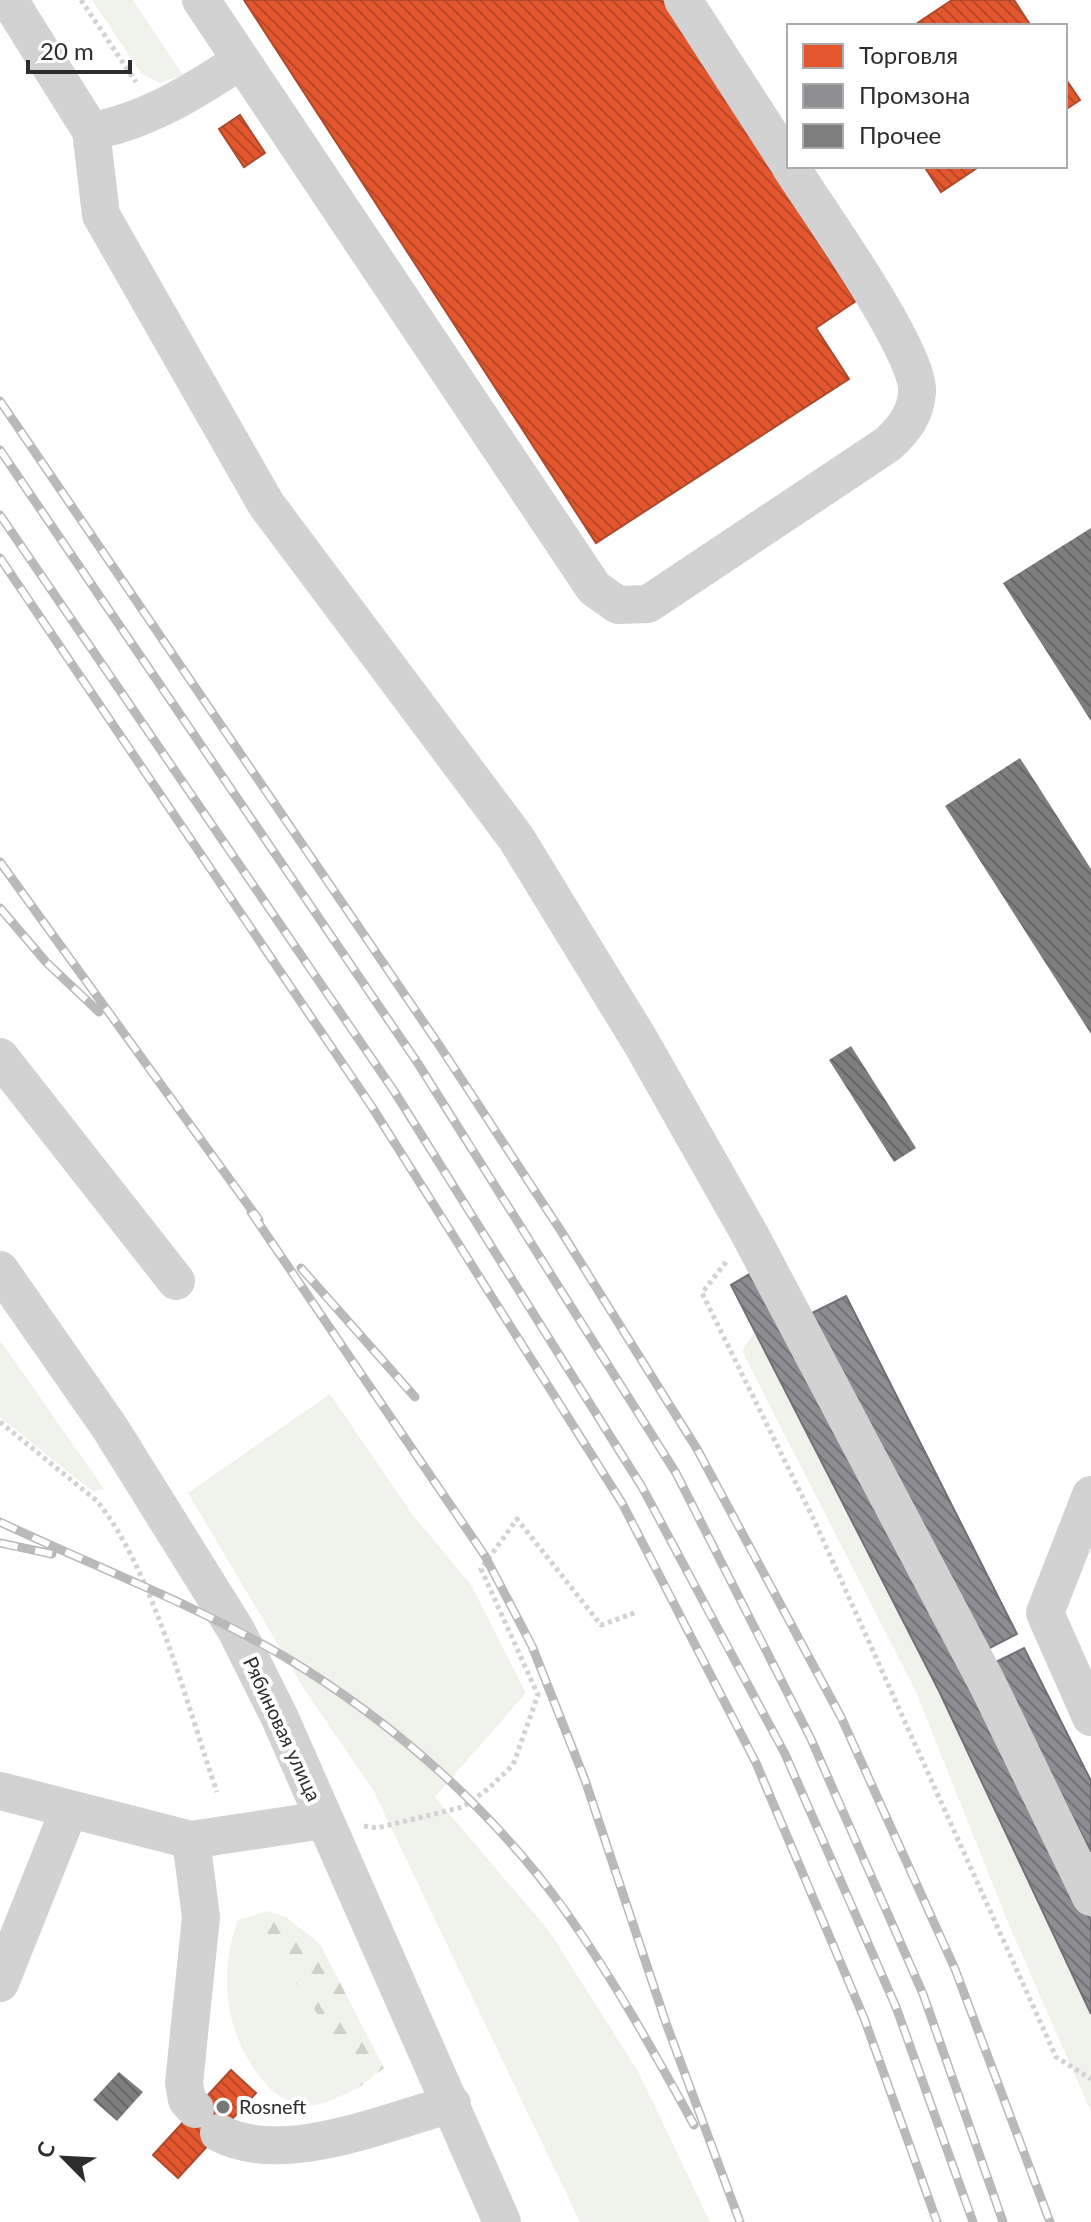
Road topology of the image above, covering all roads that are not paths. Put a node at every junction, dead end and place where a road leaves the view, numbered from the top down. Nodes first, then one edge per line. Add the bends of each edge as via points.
1 (9, 0) edge
2 (201, 0) edge
3 (683, 0) edge
4 (240, 61) junction
5 (91, 131) junction
6 (787, 160) edge
7 (792, 168) edge
8 (0, 1057) edge
9 (0, 1270) edge
10 (176, 1281) dead end
11 (1091, 1495) edge
12 (1091, 1717) edge
13 (0, 1791) edge
14 (69, 1810) junction
15 (323, 1820) junction
16 (191, 1840) junction
17 (1091, 1897) edge
18 (0, 1983) edge
19 (452, 2104) junction
20 (502, 2222) edge

1 - 5 street
2 - 4 street
3 - 6 street
4 - 5 street via 194,92 119,126
4 - 7 street via 594,588 618,605 648,604 888,444 913,412 915,371
5 - 17 street via 101,215 266,504 516,838 642,1044 749,1233 987,1683
8 - 10 street
9 - 15 street, Рябиновая улица via 110,1428 236,1630
11 - 12 street via 1045,1613
13 - 14 street
14 - 16 street
14 - 18 street
15 - 16 street
15 - 19 street, Рябиновая улица
16 - 19 street via 201,1917 184,2083 187,2100 207,2121 251,2145 293,2147
19 - 20 street, Рябиновая улица

